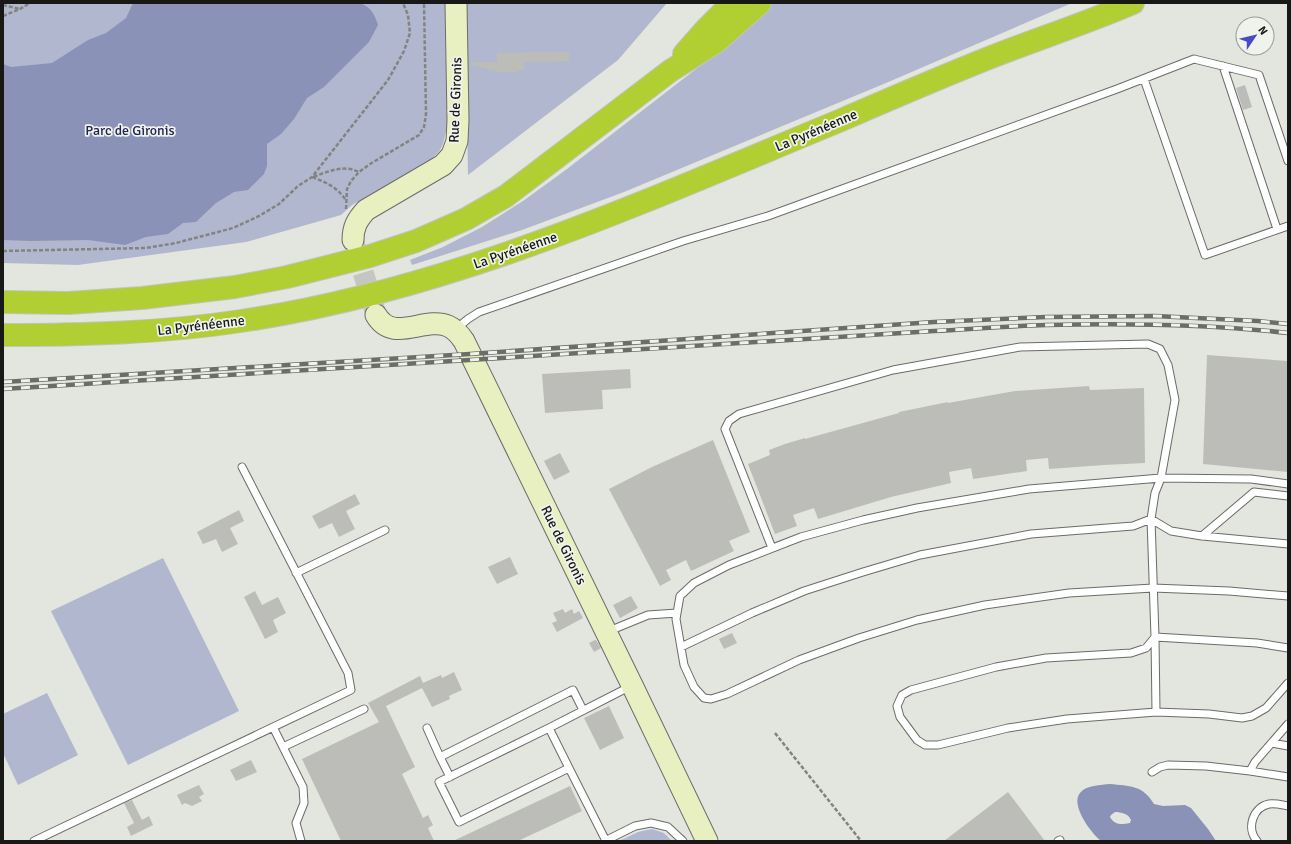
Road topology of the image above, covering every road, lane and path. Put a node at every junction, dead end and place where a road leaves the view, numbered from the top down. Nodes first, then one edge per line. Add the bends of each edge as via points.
1 (30, 3) edge
2 (403, 3) edge
3 (424, 3) edge
4 (456, 3) edge
5 (732, 3) edge
6 (760, 3) edge
7 (1094, 3) edge
8 (1133, 3) edge
9 (3, 5) edge
10 (20, 9) junction
11 (3, 16) edge
12 (1000, 54) junction
13 (1223, 66) junction
14 (670, 71) junction
15 (1144, 79) junction
16 (1288, 161) edge
17 (359, 172) junction
18 (312, 178) junction
19 (346, 199) junction
20 (346, 206) dead end
21 (1288, 226) edge
22 (1277, 230) junction
23 (354, 240) tunnel mouth
24 (3, 251) edge
25 (3, 302) edge
26 (376, 315) tunnel mouth
27 (455, 330) junction
28 (3, 335) edge
29 (242, 467) dead end
30 (1161, 478) junction
31 (1288, 484) edge
32 (1288, 496) edge
33 (1151, 519) junction
34 (385, 530) dead end
35 (1202, 536) junction
36 (1288, 544) edge
37 (772, 548) junction
38 (296, 573) junction
39 (1153, 588) junction
40 (1288, 596) edge
41 (677, 613) junction
42 (607, 632) junction
43 (1156, 637) junction
44 (681, 648) junction
45 (1288, 648) edge
46 (1288, 683) edge
47 (632, 685) junction
48 (364, 709) dead end
49 (583, 710) junction
50 (1156, 712) junction
51 (1288, 724) edge
52 (273, 727) junction
53 (427, 728) dead end
54 (549, 728) junction
55 (775, 733) dead end
56 (1272, 742) junction
57 (1288, 746) edge
58 (283, 747) junction
59 (440, 757) junction
60 (569, 768) junction
61 (1250, 771) junction
62 (1152, 772) dead end
63 (450, 777) junction
64 (1288, 777) edge
65 (1288, 806) edge
66 (34, 841) edge
67 (301, 841) edge
68 (605, 841) edge
69 (683, 841) edge
70 (707, 841) edge
71 (861, 841) edge
72 (1256, 841) edge

1 - 10 path
2 - 18 path via 408,15 410,33 404,51 388,80
3 - 17 path, Rue de Gironis via 424,127 419,135
4 - 23 street, Rue de Gironis via 458,120 457,141 452,155 443,165 366,210 353,231
5 - 14 highway via 706,28
6 - 14 highway via 716,42
7 - 12 highway
8 - 12 highway
9 - 10 path
10 - 11 path
12 - 28 highway, La Pyrénéenne via 659,196 478,263 420,280 352,299 240,321 146,331 77,335
13 - 15 lane via 1194,59
13 - 16 lane via 1259,75
13 - 22 lane
14 - 25 highway via 506,196 466,219 416,241 370,256 235,287 142,298 68,303
15 - 22 lane via 1205,255
15 - 27 lane via 768,216 683,241 479,312
17 - 18 path via 351,168 340,168
17 - 19 path, Rue de Gironis via 347,189
18 - 19 path via 324,181
18 - 24 path via 259,216 233,228 176,243 146,248
19 - 20 path, Rue de Gironis
21 - 22 lane
26 - 27 street via 380,322 394,329 438,324
27 - 42 street, Rue de Gironis via 464,341
29 - 38 lane
30 - 31 lane via 1251,479
30 - 33 lane via 1155,494
30 - 37 lane via 1029,489 917,508 801,537
30 - 37 lane via 1175,400 1168,365 1160,349 1148,344 1020,347 893,370 738,414 729,421 725,429
32 - 35 lane via 1254,492
33 - 35 lane via 1171,531
33 - 39 lane
33 - 44 lane via 1133,526 1031,534 920,555 804,591
34 - 38 lane
35 - 36 lane
37 - 41 lane via 729,565 694,583 680,596
38 - 52 lane via 348,673 351,690
39 - 40 lane
39 - 43 lane
39 - 44 lane via 1069,593 985,605 917,620 799,660 727,694 710,699 704,698 694,687 684,665
41 - 42 lane via 648,615
41 - 44 lane
42 - 47 street, Rue de Gironis
43 - 45 lane via 1257,643
43 - 50 lane
43 - 50 lane via 1146,648 1131,653 1046,658 988,669 911,690 902,695 897,706 900,717 917,740 925,745 938,745 1008,728 1067,719
46 - 50 lane via 1266,708 1252,716 1242,718
47 - 49 lane
47 - 70 street, Rue de Gironis
48 - 58 lane
49 - 54 lane
49 - 59 lane via 573,690
51 - 56 lane
52 - 58 lane
52 - 66 lane
53 - 59 lane
54 - 60 lane
54 - 63 lane
55 - 71 path
56 - 57 lane
56 - 61 lane
58 - 67 lane via 303,787 304,803 296,823
59 - 63 lane
60 - 63 lane via 459,822 439,782
60 - 68 lane
61 - 62 lane via 1206,766 1168,766
61 - 64 lane
65 - 72 lane via 1269,804 1259,808 1251,826
68 - 69 lane via 635,826 651,823 668,827

